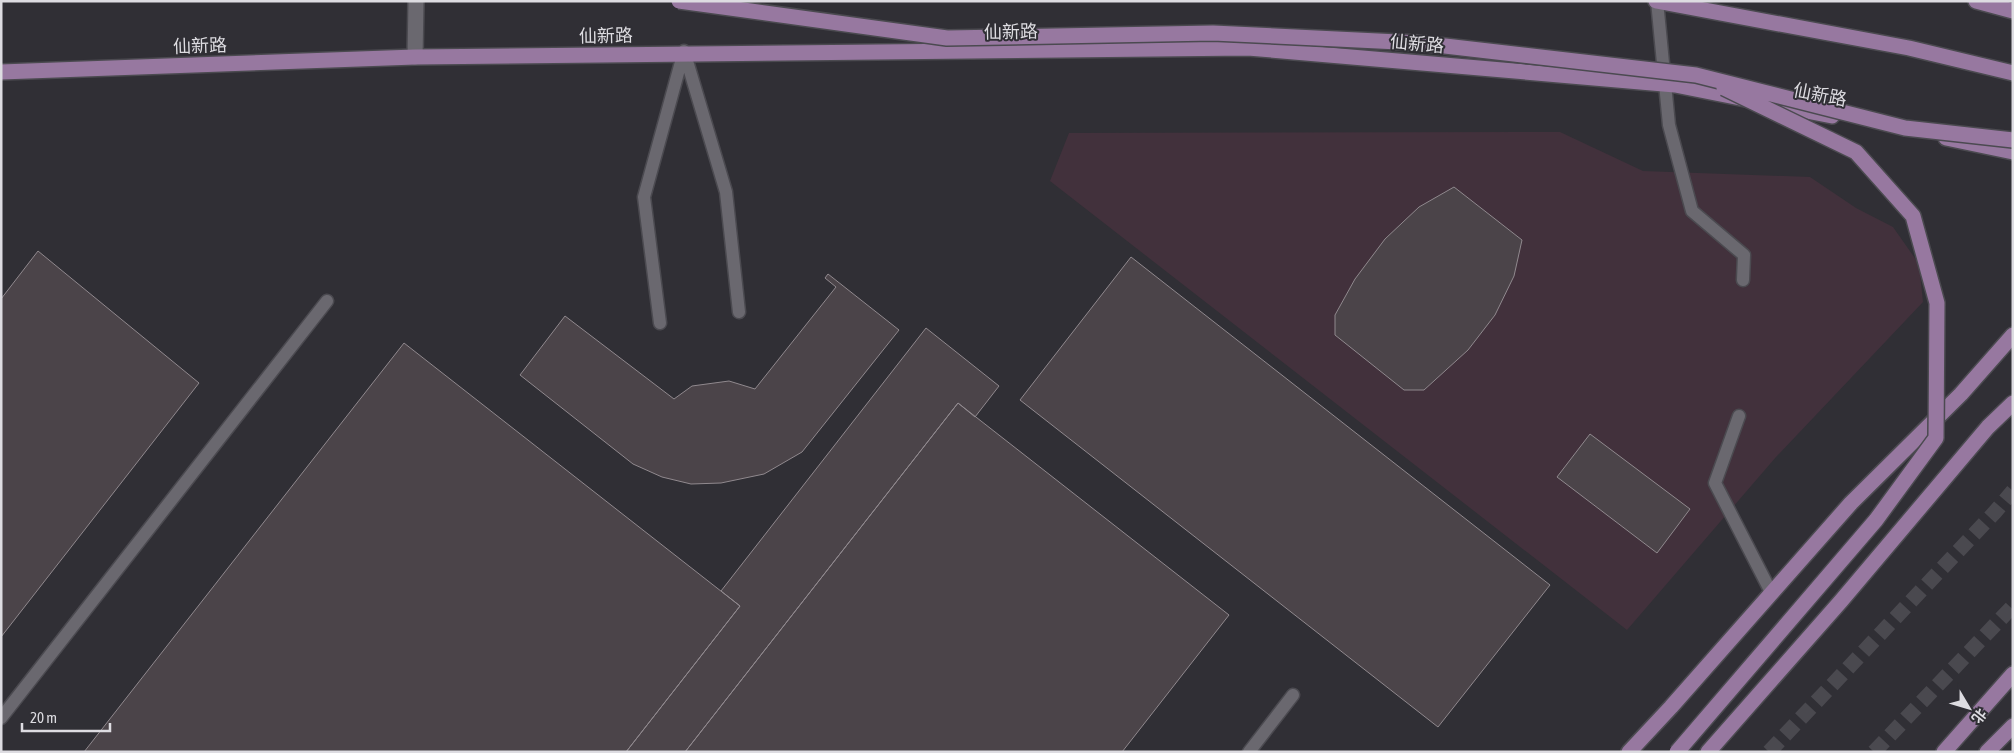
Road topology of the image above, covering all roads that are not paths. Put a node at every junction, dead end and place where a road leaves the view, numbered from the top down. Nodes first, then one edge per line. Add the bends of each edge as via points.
1 (416, 1) edge
2 (680, 1) edge
3 (1656, 1) edge
4 (1976, 1) edge
5 (2013, 12) edge
6 (415, 57) junction
7 (1, 72) edge
8 (2013, 73) edge
9 (1696, 75) junction
10 (2013, 140) edge
11 (2013, 152) edge
12 (1743, 280) dead end
13 (327, 301) dead end
14 (739, 312) dead end
15 (660, 323) dead end
16 (2013, 335) edge
17 (2013, 403) edge
18 (1739, 416) dead end
19 (1771, 592) junction
20 (2013, 674) edge
21 (1293, 695) dead end
22 (1, 718) edge
23 (2013, 726) edge
24 (1249, 752) edge
25 (1628, 752) edge
26 (1677, 752) edge
27 (1708, 752) edge
28 (1944, 752) edge
29 (1986, 752) edge

1 - 6 main road
2 - 9 main road, bridge via 947,38 1213,33 1389,41
3 - 8 main road via 1909,48
3 - 12 lane via 1669,124 1692,211 1744,255
4 - 5 main road
6 - 7 main road, 仙新路
6 - 11 main road, 仙新路 via 1248,48 1675,85
9 - 10 main road, bridge via 1905,128
9 - 26 main road, bridge via 1856,152 1913,216 1937,303 1936,438 1876,520
13 - 22 lane
14 - 15 lane via 726,192 684,52 644,197
16 - 19 main road
17 - 27 main road via 1988,427
18 - 19 lane via 1716,483
19 - 25 main road
20 - 28 main road
21 - 24 lane
23 - 29 main road

